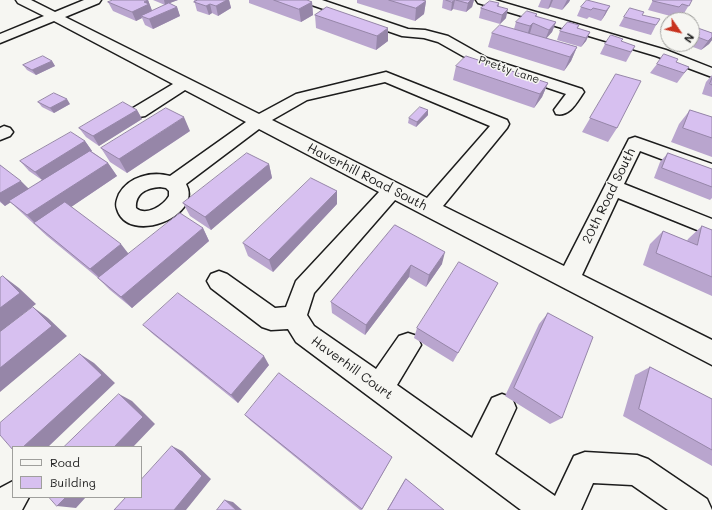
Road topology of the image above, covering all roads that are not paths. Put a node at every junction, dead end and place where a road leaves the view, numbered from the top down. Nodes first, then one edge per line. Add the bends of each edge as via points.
1 (22, 0) edge
2 (95, 0) edge
3 (310, 0) edge
4 (482, 0) edge
5 (54, 17) junction
6 (0, 39) edge
7 (712, 73) edge
8 (185, 83) junction
9 (562, 110) dead end
10 (139, 112) dead end
11 (258, 121) junction
12 (712, 171) edge
13 (174, 183) dead end
14 (614, 188) junction
15 (393, 190) junction
16 (430, 209) junction
17 (712, 228) edge
18 (568, 280) junction
19 (219, 281) dead end
20 (294, 317) junction
21 (408, 345) dead end
22 (712, 353) edge
23 (379, 388) junction
24 (502, 408) dead end
25 (477, 459) junction
26 (12, 498) edge
27 (0, 509) edge
28 (547, 510) edge
29 (565, 510) edge
30 (696, 510) edge

1 - 5 street, Haverhill Road South
2 - 5 street
3 - 9 street, Pretty Lane via 407,33 443,39 482,61 576,92
4 - 7 street via 661,53
5 - 6 street
5 - 8 street, Haverhill Road South
8 - 10 street
8 - 11 street, Haverhill Road South
11 - 13 street
11 - 15 street, Haverhill Road South
11 - 16 street via 302,97 386,77 501,124
12 - 14 street, 20th Road South via 635,143
14 - 17 street
14 - 18 street, 20th Road South
15 - 16 street, Haverhill Road South
15 - 20 street via 304,288
16 - 18 street, Haverhill Road South
18 - 22 street, Haverhill Road South
19 - 20 street via 271,319
20 - 23 street, Haverhill Court via 305,334
21 - 23 street
23 - 25 street, Haverhill Court
24 - 25 street
25 - 28 street, Haverhill Court
26 - 27 street
29 - 30 street via 585,467 637,470

